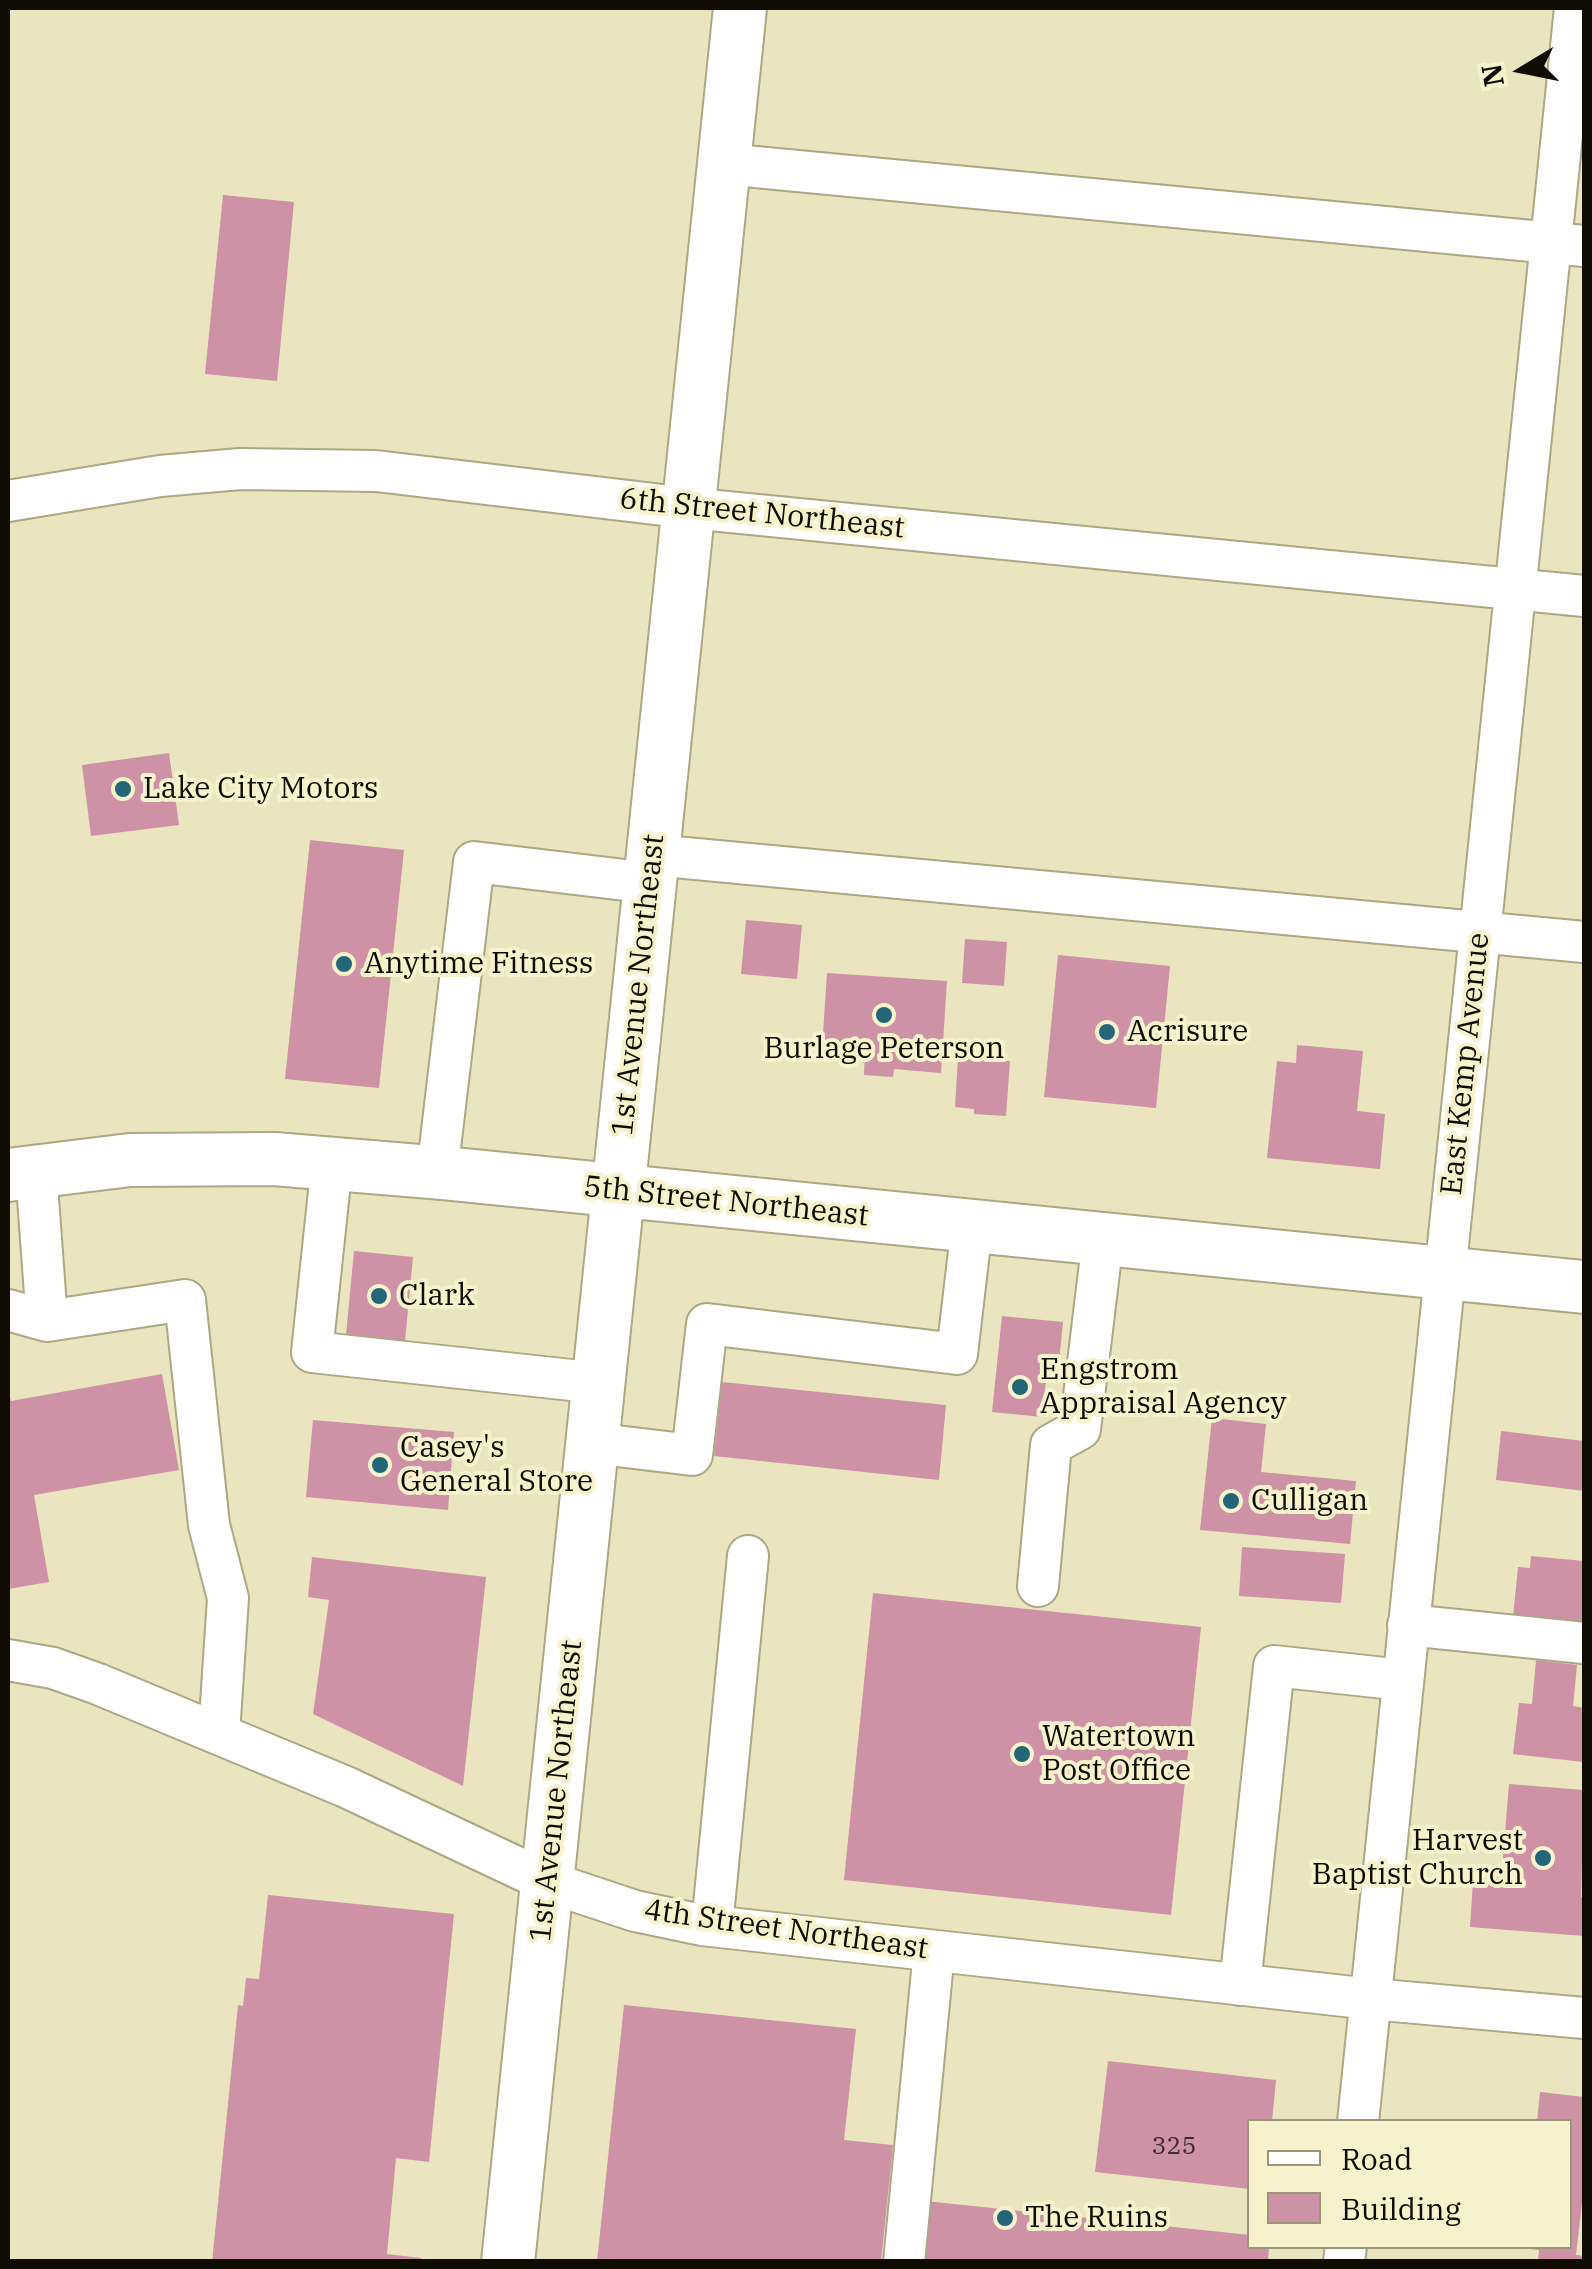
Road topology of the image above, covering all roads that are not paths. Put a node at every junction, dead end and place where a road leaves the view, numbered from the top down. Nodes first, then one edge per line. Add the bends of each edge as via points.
1 (740, 8) edge
2 (1575, 8) edge
3 (724, 164) junction
4 (1568, 245) edge
5 (8, 501) edge
6 (688, 508) junction
7 (1518, 590) junction
8 (1584, 596) edge
9 (651, 869) junction
10 (1480, 932) junction
11 (1584, 942) edge
12 (332, 1164) junction
13 (437, 1172) junction
14 (22, 1173) edge
15 (618, 1191) junction
16 (972, 1226) junction
17 (1102, 1240) junction
18 (1443, 1272) junction
19 (1584, 1287) edge
20 (8, 1310) edge
21 (46, 1320) junction
22 (598, 1383) junction
23 (592, 1443) junction
24 (748, 1556) dead end
25 (1038, 1586) dead end
26 (1408, 1625) junction
27 (1584, 1643) edge
28 (8, 1660) edge
29 (1402, 1680) junction
30 (219, 1734) junction
31 (548, 1882) junction
32 (712, 1926) junction
33 (934, 1950) junction
34 (1240, 1984) junction
35 (1371, 1999) junction
36 (1584, 2018) edge
37 (1358, 2119) edge
38 (508, 2262) edge
39 (904, 2262) edge

1 - 3 main road, 1st Avenue Northeast
2 - 4 street, East Kemp Avenue
3 - 4 street
3 - 6 main road, 1st Avenue Northeast
4 - 7 street, East Kemp Avenue
5 - 6 street, 6th Street Northeast via 160,476 308,468
6 - 7 street, 6th Street Northeast
6 - 9 main road, 1st Avenue Northeast
7 - 8 street, 6th Street Northeast
7 - 10 street, East Kemp Avenue
9 - 10 street
9 - 13 street via 474,862
9 - 15 main road, 1st Avenue Northeast
10 - 11 street
10 - 18 street, East Kemp Avenue
12 - 13 main road, 5th Street Northeast
12 - 14 main road, 5th Street Northeast via 204,1157
12 - 22 street via 312,1352
13 - 15 main road, 5th Street Northeast
14 - 21 street
15 - 16 main road, 5th Street Northeast
15 - 22 main road, 1st Avenue Northeast
16 - 17 main road, 5th Street Northeast
16 - 23 street via 957,1354 707,1324 692,1455
17 - 18 main road, 5th Street Northeast
17 - 25 street via 1080,1429 1052,1445
18 - 19 main road, 5th Street Northeast
18 - 26 street, East Kemp Avenue
20 - 21 street
21 - 30 street via 186,1300 209,1526 228,1598
22 - 23 main road, 1st Avenue Northeast
23 - 31 main road, 1st Avenue Northeast
24 - 32 street
26 - 27 street
26 - 29 street, East Kemp Avenue
28 - 30 street, 4th Street Northeast via 54,1668
29 - 34 street via 1274,1666
29 - 35 street, East Kemp Avenue
30 - 31 street, 4th Street Northeast
31 - 32 street, 4th Street Northeast via 635,1911
31 - 38 main road, 1st Avenue Northeast
32 - 33 street, 4th Street Northeast
33 - 34 street, 4th Street Northeast
33 - 39 street
34 - 35 street, 4th Street Northeast
35 - 36 street, 4th Street Northeast
35 - 37 street, East Kemp Avenue

